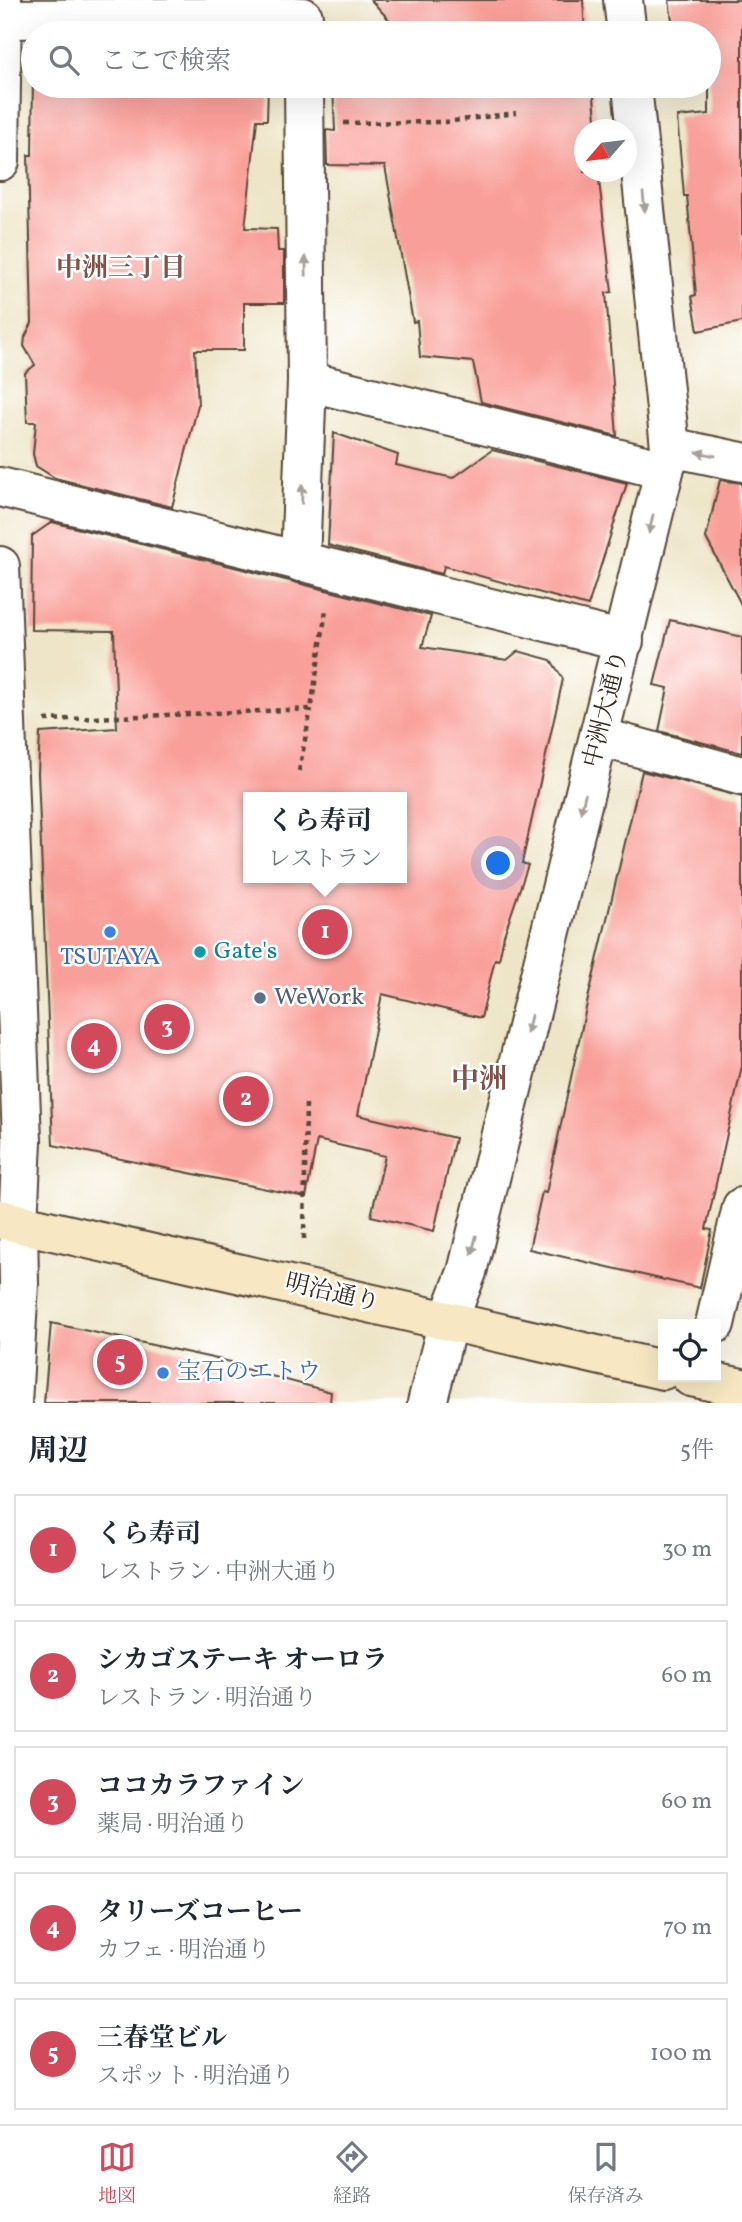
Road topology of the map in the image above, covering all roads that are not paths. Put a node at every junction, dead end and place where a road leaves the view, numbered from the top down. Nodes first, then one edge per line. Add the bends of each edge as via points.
1 (623, 0) edge
2 (2, 9) edge
3 (303, 17) edge
4 (625, 21) edge
5 (304, 98) edge
6 (633, 98) edge
7 (0, 161) edge
8 (307, 381) junction
9 (667, 458) junction
10 (742, 462) edge
11 (0, 487) edge
12 (0, 566) edge
13 (316, 566) junction
14 (624, 641) junction
15 (600, 737) junction
16 (742, 776) edge
17 (742, 1206) edge
18 (9, 1221) edge
19 (716, 1319) edge
20 (448, 1321) junction
21 (658, 1369) edge
22 (12, 1403) edge
23 (428, 1403) edge

1 - 4 street
2 - 3 street
2 - 7 street
8 -> 5 street
6 -> 9 street, 中洲大通り
8 - 9 street
13 -> 8 street
10 -> 9 street
9 -> 14 street, 中洲大通り
11 - 13 street
12 - 18 street via 22,1140
13 - 14 street
14 - 15 street, 中洲大通り
15 - 16 street
15 -> 20 street, 中洲大通り via 467,1272
17 - 19 street
18 - 20 street, 明治通り
18 - 22 street via 19,1284
20 - 21 street, 明治通り
20 - 23 street, 中洲大通り

